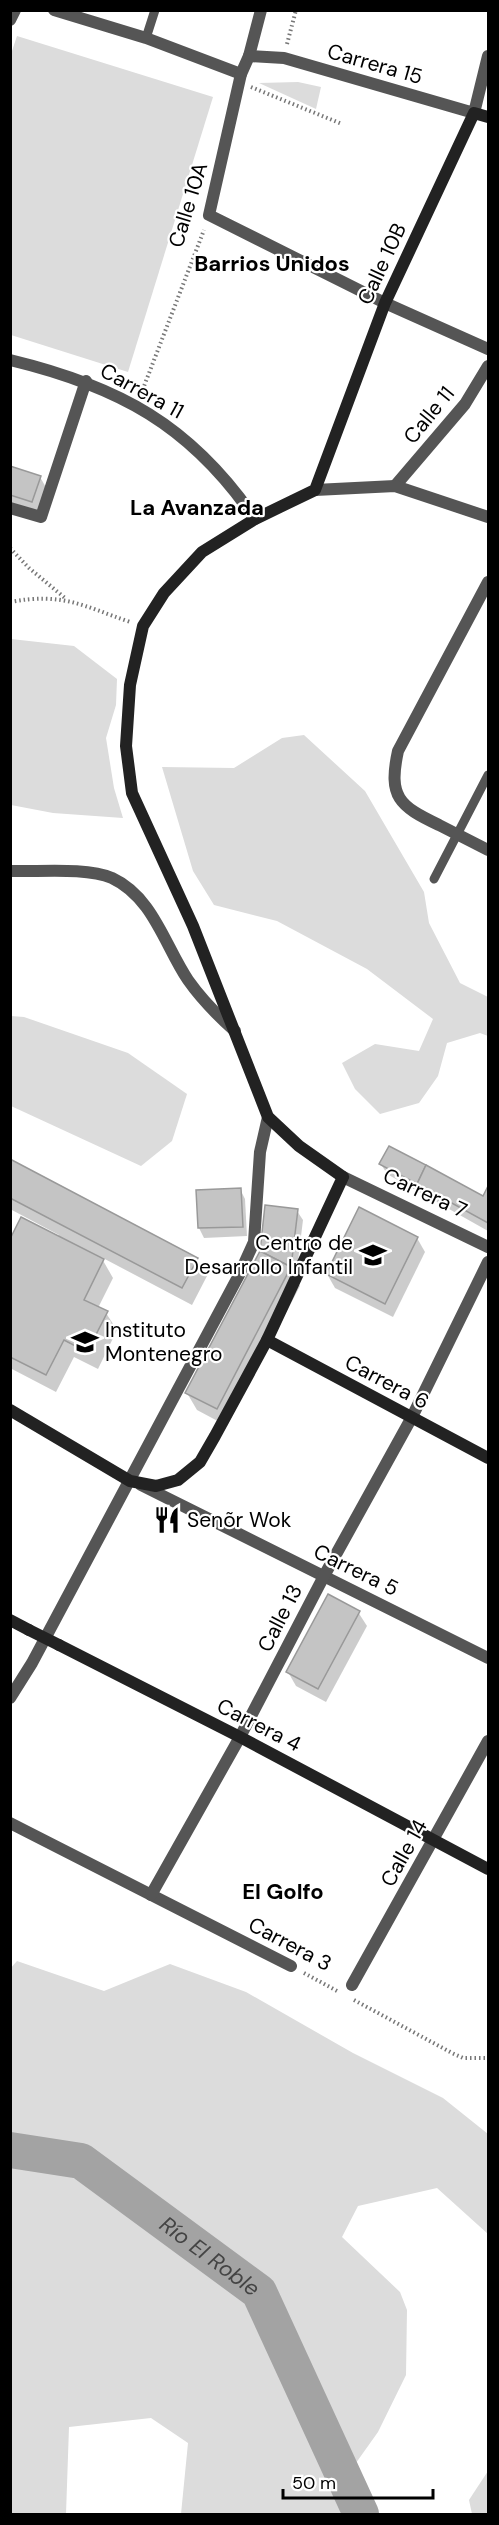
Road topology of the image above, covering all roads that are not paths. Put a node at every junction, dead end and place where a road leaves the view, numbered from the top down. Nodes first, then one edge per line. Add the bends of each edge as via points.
1 (15, 10) edge
2 (54, 10) edge
3 (155, 10) edge
4 (261, 10) edge
5 (10, 20) edge
6 (146, 38) junction
7 (249, 56) junction
8 (489, 56) edge
9 (241, 74) junction
10 (474, 113) junction
11 (489, 117) edge
12 (385, 303) junction
13 (489, 349) edge
14 (10, 360) edge
15 (489, 366) edge
16 (86, 381) junction
17 (395, 486) junction
18 (315, 490) junction
19 (10, 508) edge
20 (489, 517) edge
21 (255, 519) junction
22 (489, 582) edge
23 (489, 775) edge
24 (458, 835) junction
25 (489, 850) edge
26 (10, 871) edge
27 (434, 879) dead end
28 (235, 1031) junction
29 (268, 1117) junction
30 (344, 1177) junction
31 (489, 1247) edge
32 (489, 1262) edge
33 (267, 1340) junction
34 (10, 1410) edge
35 (412, 1417) junction
36 (489, 1458) edge
37 (136, 1483) junction
38 (324, 1576) junction
39 (10, 1620) edge
40 (489, 1658) edge
41 (10, 1698) edge
42 (240, 1737) junction
43 (489, 1741) edge
44 (10, 1823) edge
45 (434, 1839) junction
46 (489, 1869) edge
47 (151, 1895) junction
48 (291, 1966) road end
49 (352, 1985) dead end

1 - 5 street
2 - 6 street
3 - 6 lane
4 - 7 street, Calle 10A
6 - 9 street
7 - 9 street, Calle 10A
7 - 10 street, Carrera 15 via 284,58
8 - 10 street, Calle 10B
9 - 12 street, Calle 10A via 209,215
10 - 11 main road, Carrera 15
10 - 12 main road, Calle 10B
12 - 13 street
12 - 18 main road, Calle 10B
14 - 16 street, Carrera 11
15 - 17 street, Calle 11 via 465,404
16 - 19 street via 41,517
16 - 21 street, Carrera 11 via 137,406 187,440
17 - 18 street
17 - 20 street
18 - 21 main road
21 - 28 main road via 202,552 182,571 142,626 130,685 126,746 132,793 193,926
22 - 24 street via 399,751 393,774 406,808
23 - 24 lane
24 - 25 street
24 - 27 lane
26 - 28 street via 89,873 112,878 132,893 162,929 210,1010
28 - 29 main road
29 - 30 main road via 299,1146
29 - 37 street via 260,1152 254,1242 182,1378
30 - 31 street, Carrera 7
30 - 33 main road
32 - 35 street, Calle 13
33 - 35 main road, Carrera 6
33 - 37 main road via 200,1462 178,1480 156,1486
34 - 37 main road, Carrera 5
35 - 36 main road, Carrera 6
35 - 38 street, Calle 13
37 - 38 street, Carrera 5
37 - 41 street
38 - 40 street, Carrera 5
38 - 42 street, Calle 13
39 - 42 main road, Carrera 4, bridge
42 - 45 main road, Carrera 4
42 - 47 street, Calle 13
43 - 45 street, Calle 14
44 - 47 street, Carrera 3
45 - 46 main road, Carrera 4
45 - 49 street, Calle 14
47 - 48 street, Carrera 3

